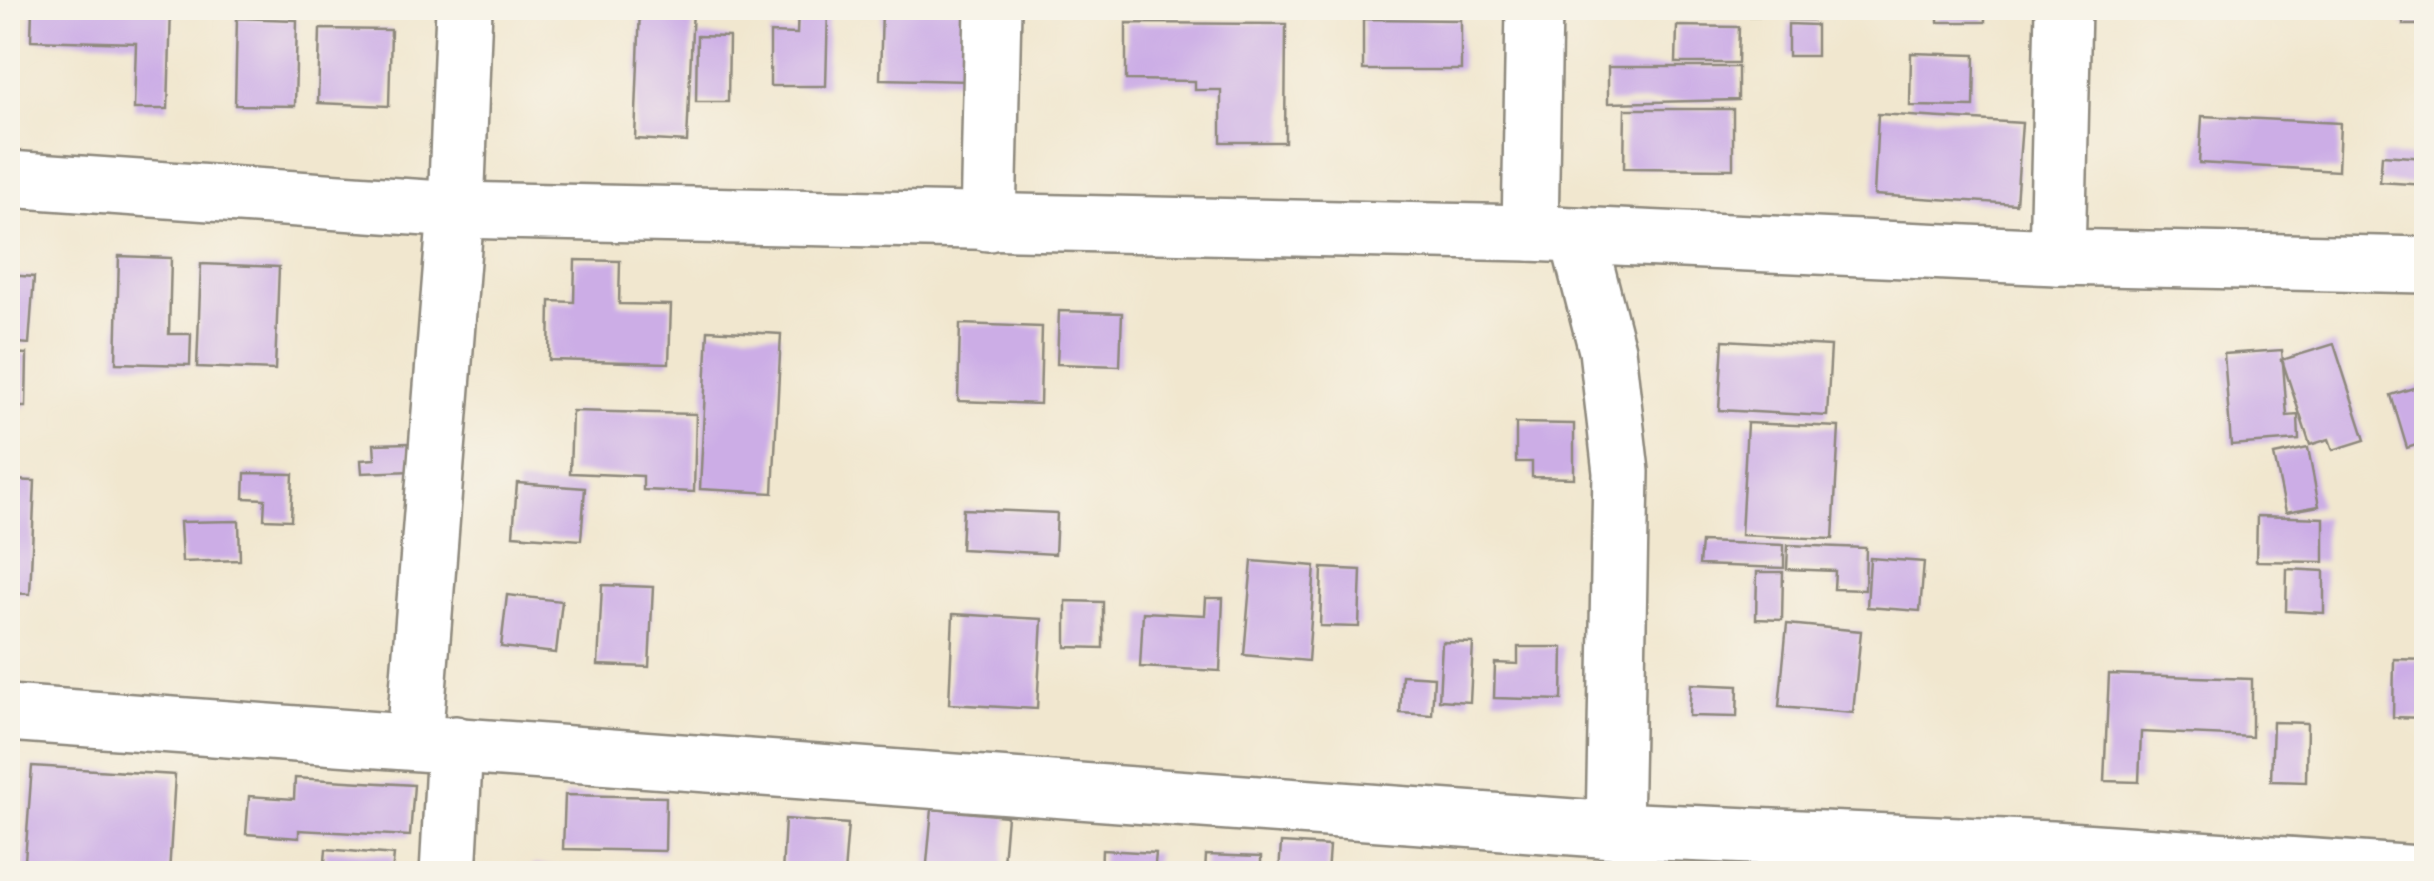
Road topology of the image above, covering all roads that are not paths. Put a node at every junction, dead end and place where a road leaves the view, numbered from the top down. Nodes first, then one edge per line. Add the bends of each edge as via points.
1 (464, 8) edge
2 (993, 8) edge
3 (1534, 8) edge
4 (2063, 8) edge
5 (8, 179) edge
6 (456, 210) junction
7 (988, 223) junction
8 (1554, 235) junction
9 (2057, 257) junction
10 (2426, 264) edge
11 (8, 713) edge
12 (434, 743) junction
13 (1614, 830) junction
14 (1846, 857) edge
15 (448, 874) edge
16 (2418, 874) edge

1 - 6 street
2 - 7 street
3 - 8 street
4 - 9 street
5 - 6 street
6 - 7 street
6 - 12 street
7 - 8 street
8 - 9 street
8 - 13 street via 1607,350 1621,472
9 - 10 street
11 - 12 street
12 - 13 street
12 - 15 street
13 - 14 street
14 - 16 street via 2052,849

